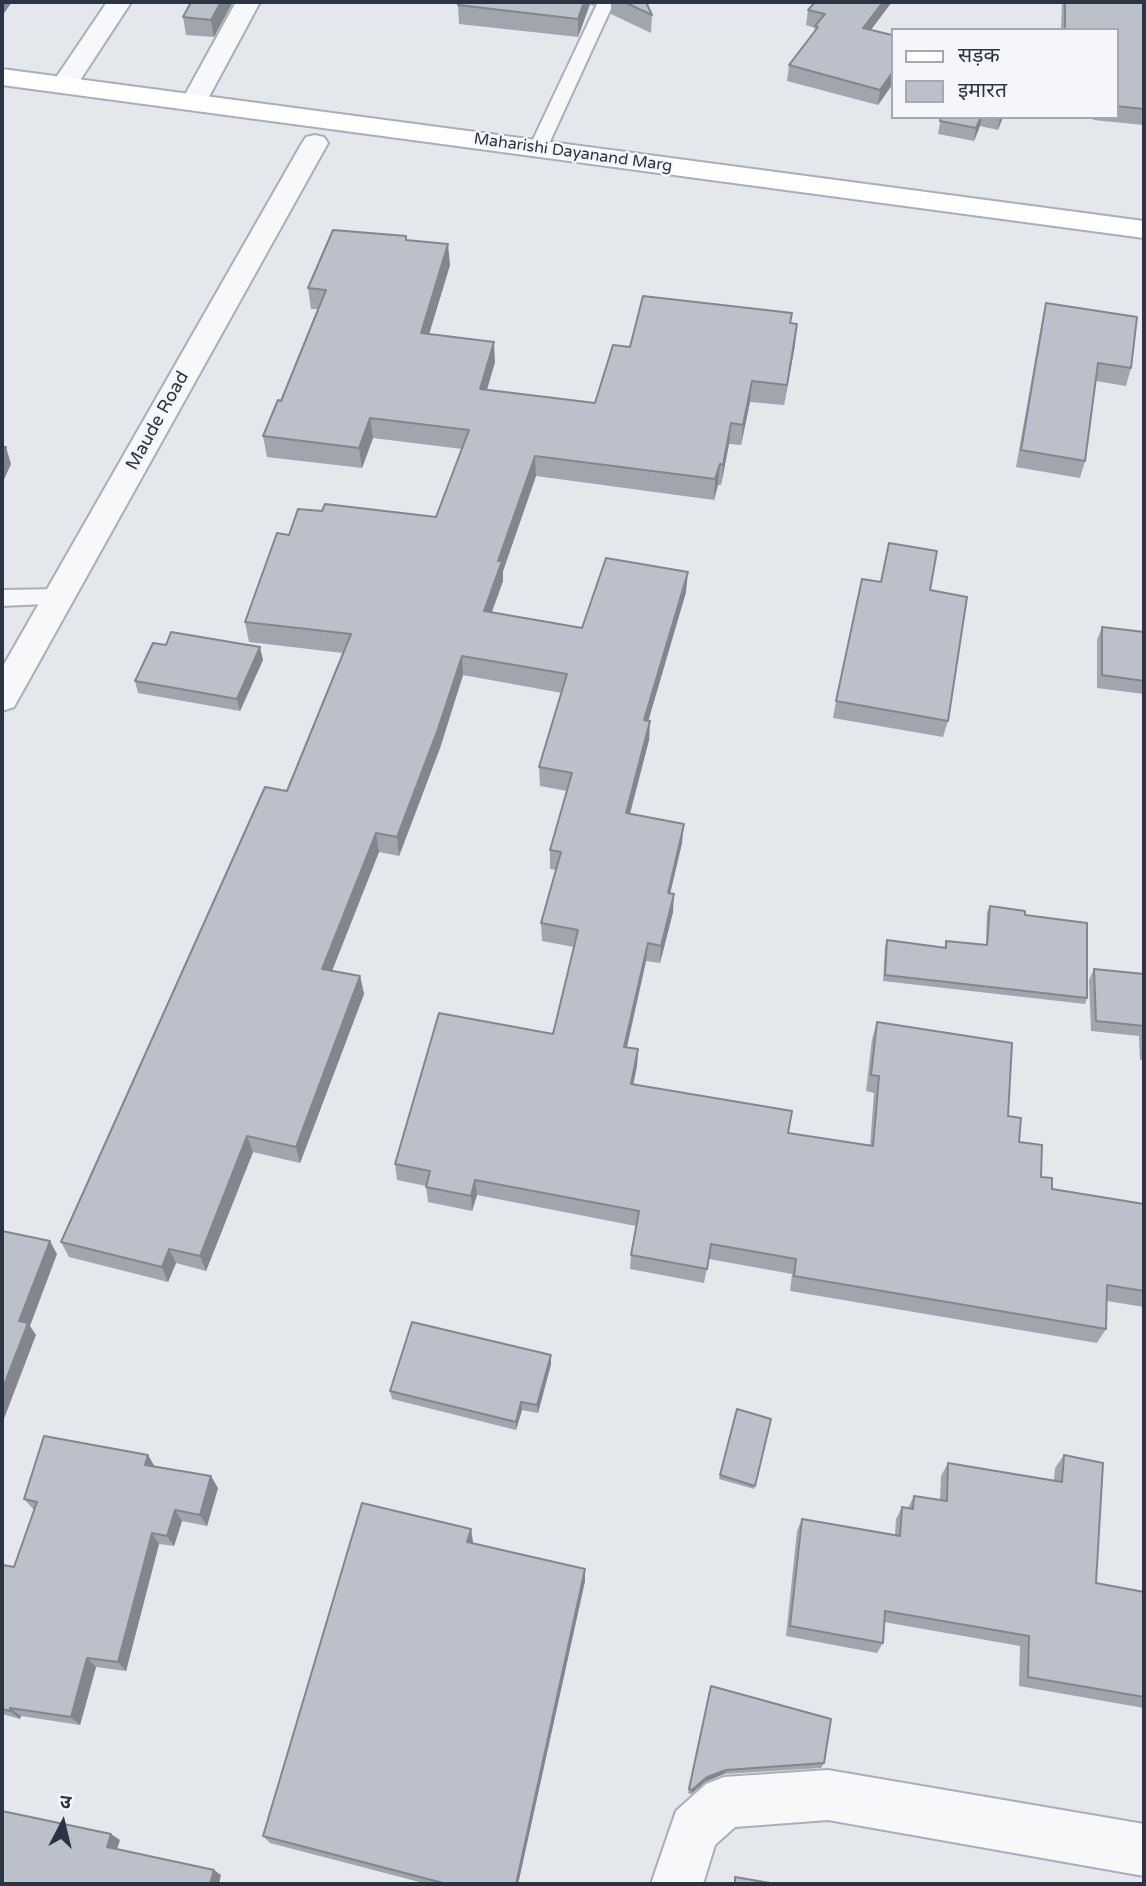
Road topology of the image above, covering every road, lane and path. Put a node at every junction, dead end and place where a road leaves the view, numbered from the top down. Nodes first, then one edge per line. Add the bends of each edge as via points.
1 (248, 2) edge
2 (606, 2) edge
3 (118, 4) dead end
4 (2, 77) edge
5 (64, 85) junction
6 (194, 102) junction
7 (151, 123) dead end
8 (314, 144) junction
9 (538, 148) junction
10 (1144, 230) edge
11 (1144, 255) edge
12 (59, 597) junction
13 (2, 598) edge
14 (2, 698) edge
15 (1144, 1850) edge
16 (677, 1884) edge

1 - 6 street
2 - 9 lane
3 - 5 street
4 - 5 street, Maharishi Dayanand Marg
5 - 6 street, Maharishi Dayanand Marg
6 - 9 street, Maharishi Dayanand Marg
7 - 8 street, Maharishi Dayanand Marg
8 - 11 street, Maharishi Dayanand Marg
8 - 12 street, Maude Road
9 - 10 street, Maharishi Dayanand Marg
12 - 13 lane
12 - 14 street, Maude Road
15 - 16 street via 828,1795 724,1802 694,1829

